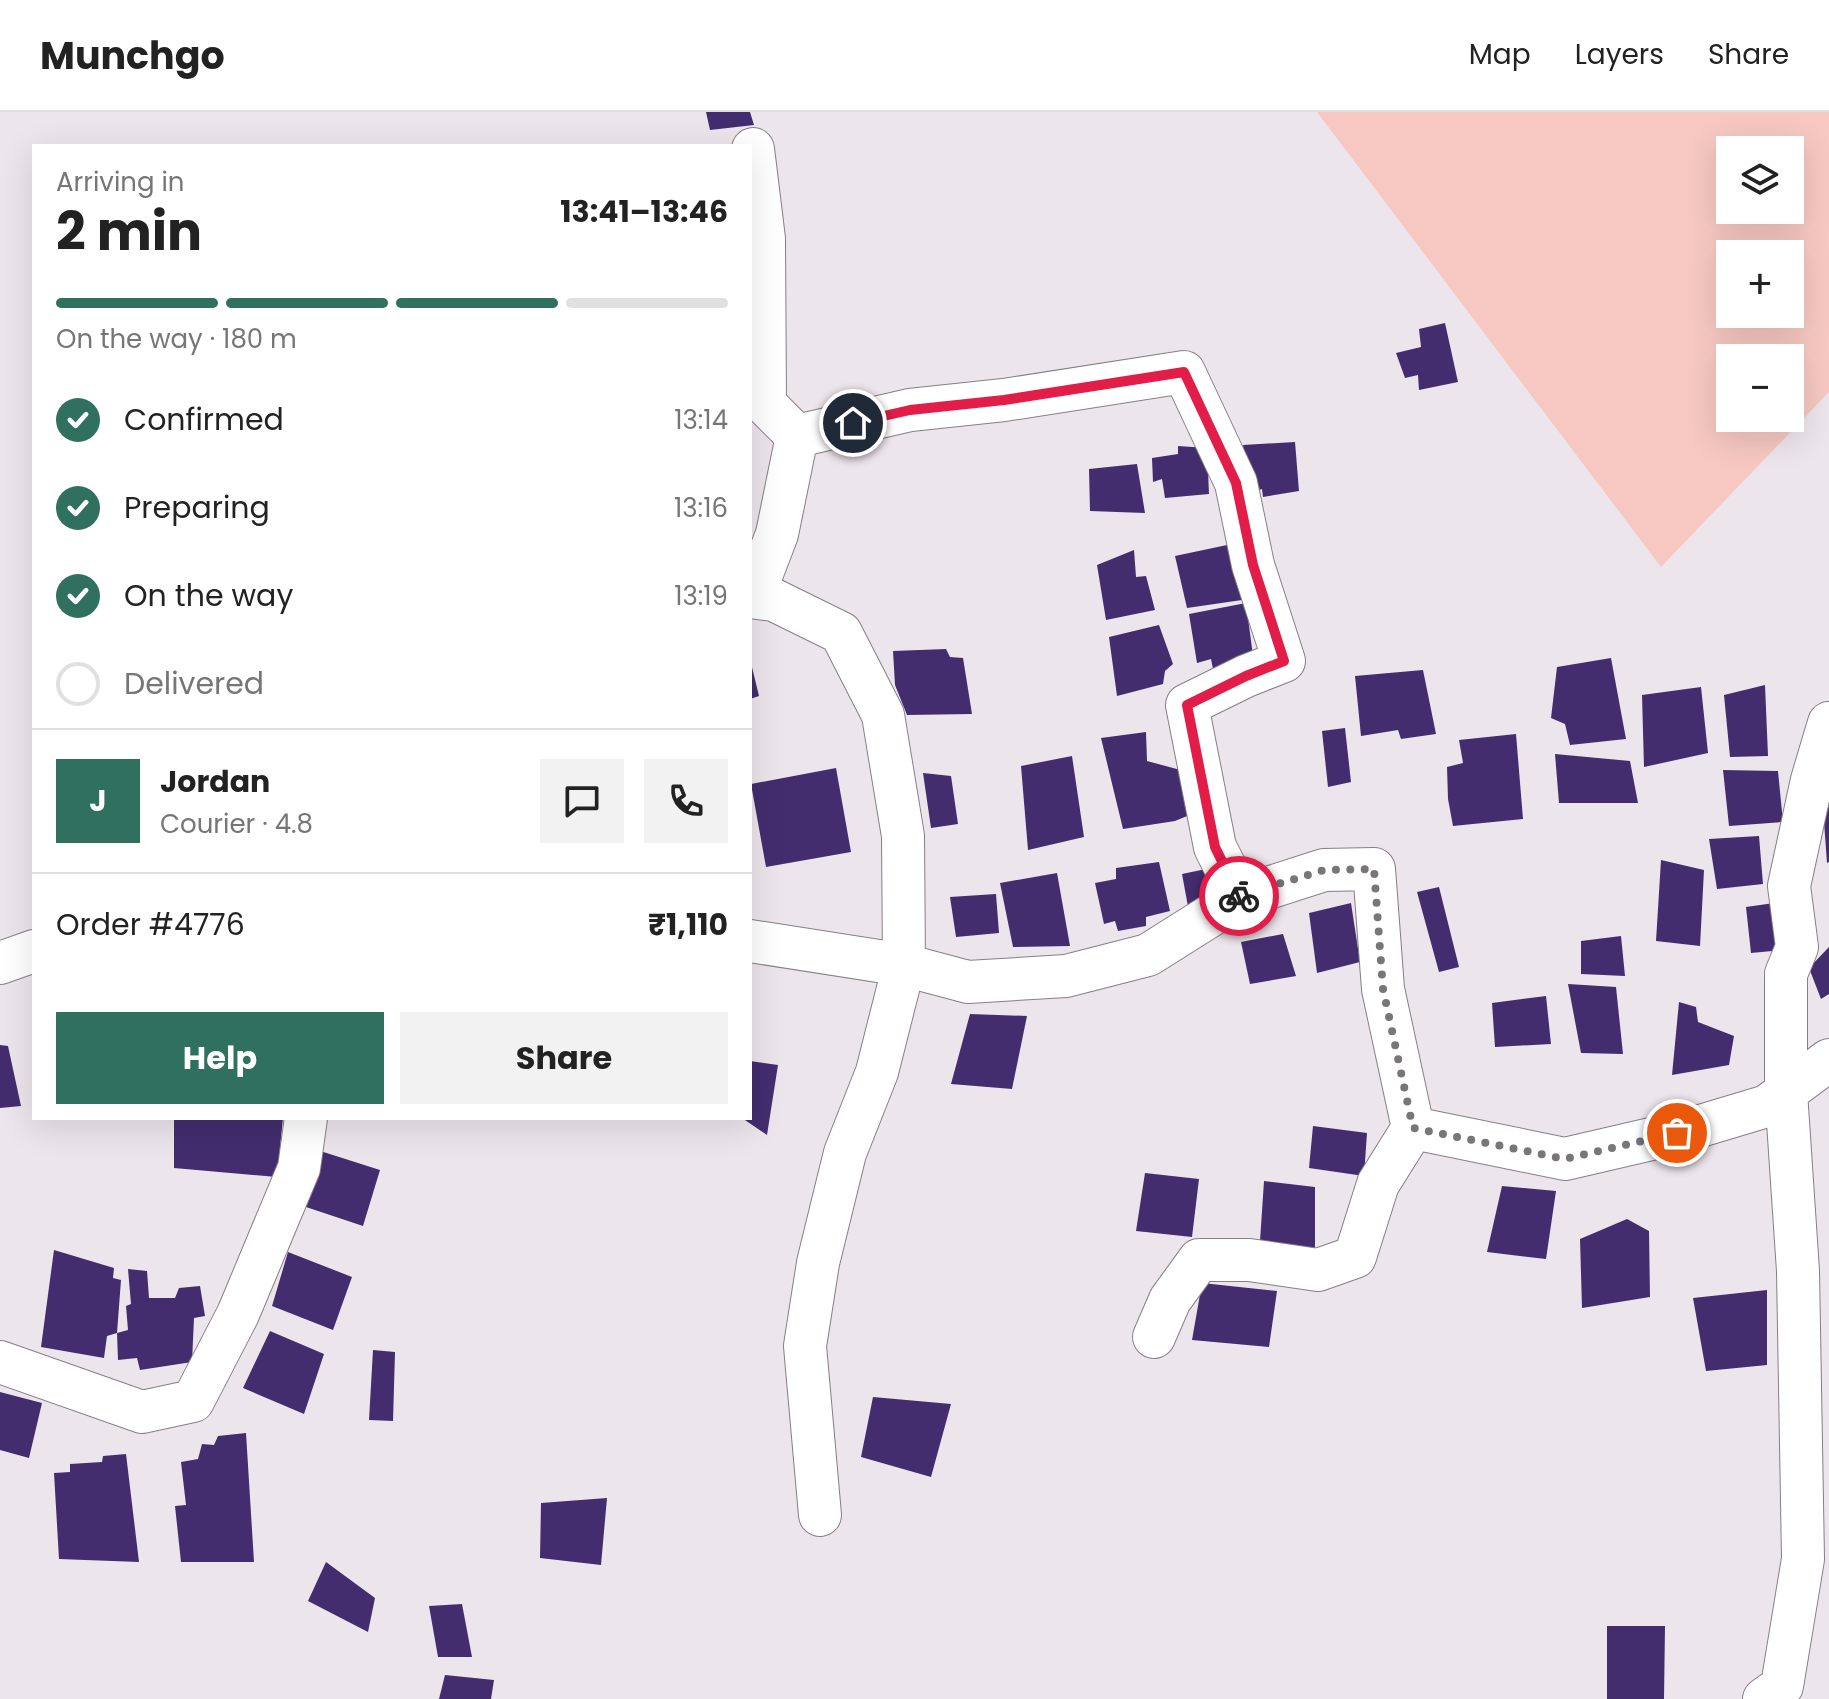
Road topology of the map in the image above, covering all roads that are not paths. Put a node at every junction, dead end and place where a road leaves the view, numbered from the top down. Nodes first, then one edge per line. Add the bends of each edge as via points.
1 (753, 149) dead end
2 (797, 436) junction
3 (752, 597) edge
4 (1829, 723) edge
5 (1240, 897) junction
6 (752, 941) edge
7 (32, 952) edge
8 (0, 963) edge
9 (904, 965) junction
10 (1829, 1060) edge
11 (1786, 1092) junction
12 (306, 1120) edge
13 (1413, 1128) junction
14 (1154, 1337) dead end
15 (0, 1362) edge
16 (820, 1515) dead end
17 (1764, 1699) edge

1 - 2 street via 764,239 765,404
2 - 3 street via 777,534
2 - 5 street via 910,410 1184,372 1236,483 1253,565 1284,661 1187,705 1215,847
3 - 9 street via 774,600 841,633 883,715 903,836
4 - 11 street via 1789,886 1797,947 1786,974
5 - 9 street via 1148,955 1066,976 968,982
5 - 13 street via 1324,870 1374,869 1383,989
6 - 9 street
7 - 8 street
9 - 16 street via 877,1072 845,1153 818,1263 805,1346
10 - 11 street
11 - 13 street via 1767,1106 1565,1159
11 - 17 street via 1798,1271 1803,1559 1782,1686
12 - 15 street via 299,1168 238,1314 193,1401 142,1412
13 - 14 street via 1378,1184 1355,1257 1318,1270 1249,1260 1199,1260 1170,1300

